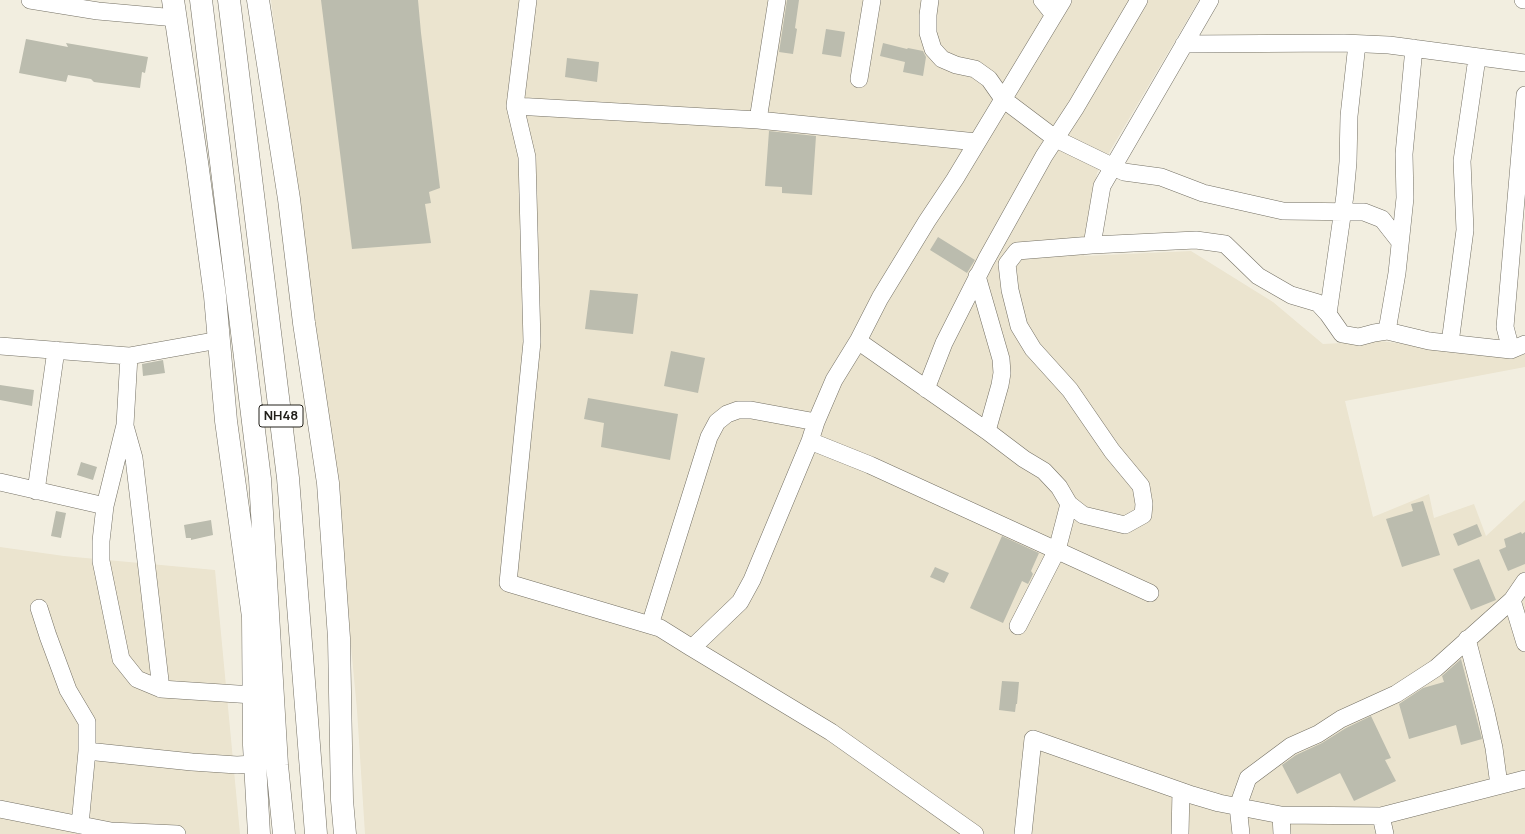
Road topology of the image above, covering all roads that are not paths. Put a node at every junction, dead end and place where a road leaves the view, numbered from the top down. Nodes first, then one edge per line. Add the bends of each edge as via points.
1 (30, 0) edge
2 (201, 0) edge
3 (229, 0) edge
4 (258, 0) edge
5 (528, 0) edge
6 (777, 0) edge
7 (872, 0) edge
8 (930, 0) edge
9 (1042, 0) edge
10 (1063, 0) edge
11 (1139, 0) edge
12 (1210, 0) edge
13 (175, 9) edge
14 (1054, 15) junction
15 (1184, 44) junction
16 (1357, 44) junction
17 (1414, 48) junction
18 (1476, 58) junction
19 (1525, 63) edge
20 (859, 79) dead end
21 (1525, 95) edge
22 (1003, 99) junction
23 (515, 106) junction
24 (758, 120) junction
25 (1056, 139) junction
26 (976, 142) junction
27 (1112, 167) junction
28 (1343, 212) junction
29 (1400, 242) junction
30 (1092, 245) junction
31 (978, 276) junction
32 (1328, 314) junction
33 (1387, 331) junction
34 (219, 340) junction
35 (858, 341) junction
36 (1450, 343) junction
37 (0, 346) edge
38 (1518, 347) edge
39 (56, 350) junction
40 (129, 356) junction
41 (926, 388) junction
42 (816, 422) junction
43 (124, 425) junction
44 (987, 431) junction
45 (810, 441) junction
46 (0, 482) edge
47 (36, 490) junction
48 (1069, 504) junction
49 (105, 506) junction
50 (1057, 550) junction
51 (1525, 581) edge
52 (1150, 593) dead end
53 (1512, 600) junction
54 (39, 608) dead end
55 (650, 625) junction
56 (1018, 626) dead end
57 (1467, 639) junction
58 (1525, 643) edge
59 (692, 648) junction
60 (161, 689) junction
61 (254, 695) junction
62 (87, 751) junction
63 (254, 764) junction
64 (1525, 779) edge
65 (1499, 785) junction
66 (1181, 791) junction
67 (1238, 806) junction
68 (0, 810) edge
69 (1281, 815) junction
70 (1381, 816) junction
71 (80, 825) junction
72 (177, 834) edge
73 (259, 834) edge
74 (284, 834) edge
75 (316, 834) edge
76 (345, 834) edge
77 (975, 834) edge
78 (1023, 834) edge
79 (1180, 834) edge
80 (1241, 834) edge
81 (1282, 834) edge
82 (1385, 834) edge

1 - 13 street via 98,11
2 - 74 highway, NH48 via 260,479 277,765
3 - 75 highway, NH48 via 288,478
4 - 76 highway via 289,199 304,323 328,483 339,638
5 - 23 street
6 - 24 street
7 - 20 street
8 - 22 street via 928,33 933,49 942,60 980,72 989,79
9 - 14 street
10 - 14 street
11 - 25 street
12 - 15 street
13 - 34 highway
14 - 22 street
15 - 16 street
15 - 27 street
16 - 17 street
16 - 28 street
17 - 18 street
17 - 29 street via 1404,154 1405,198
18 - 19 street
18 - 36 street via 1462,161 1465,230
21 - 38 street via 1505,327
22 - 25 street
22 - 26 street
23 - 24 street
23 - 55 street via 527,157 532,342 508,583
24 - 26 street
25 - 27 street
25 - 31 street via 1044,156
26 - 35 street via 880,298
27 - 28 street via 1124,172 1161,177 1203,193 1283,211
27 - 30 street via 1102,186
28 - 29 street via 1364,212 1382,219
28 - 32 street
29 - 33 street
30 - 32 street via 1196,240 1225,244 1258,276 1291,295 1318,303
30 - 48 street via 1017,251 1007,264 1019,326 1033,349 1070,390 1112,451 1141,486 1144,504 1143,515 1125,525 1083,515
31 - 41 street via 944,343
31 - 44 street via 1001,359 1002,373
32 - 33 street via 1342,334 1359,337
33 - 36 street
34 - 40 street
34 - 61 highway via 226,421 253,617
35 - 41 street
35 - 42 street via 834,380
36 - 38 street
37 - 39 street
39 - 40 street
39 - 47 street
40 - 43 street
41 - 44 street
42 - 45 street
42 - 55 street via 738,410 717,422 709,438
43 - 49 street
43 - 60 street via 134,458
44 - 48 street via 1044,471 1059,486
45 - 50 street via 870,465
45 - 59 street via 752,580 740,602
46 - 47 street
47 - 49 street
48 - 50 street
49 - 60 street via 101,561 121,659 137,679
50 - 52 street
50 - 56 street
51 - 53 street
53 - 57 street
53 - 58 street
54 - 62 street via 68,690 86,722
55 - 59 street via 660,628
57 - 65 street via 1494,748
57 - 67 street via 1436,668 1396,694 1341,719 1318,734 1291,746 1248,778
59 - 77 street via 831,732
60 - 61 street
61 - 63 highway
62 - 63 street via 192,762
62 - 71 street
63 - 73 highway
64 - 65 street
65 - 70 street
66 - 67 street
66 - 78 street via 1032,740
66 - 79 street
67 - 69 street
67 - 80 street
68 - 71 street
69 - 70 street
69 - 81 street
70 - 82 street
71 - 72 street via 111,831

